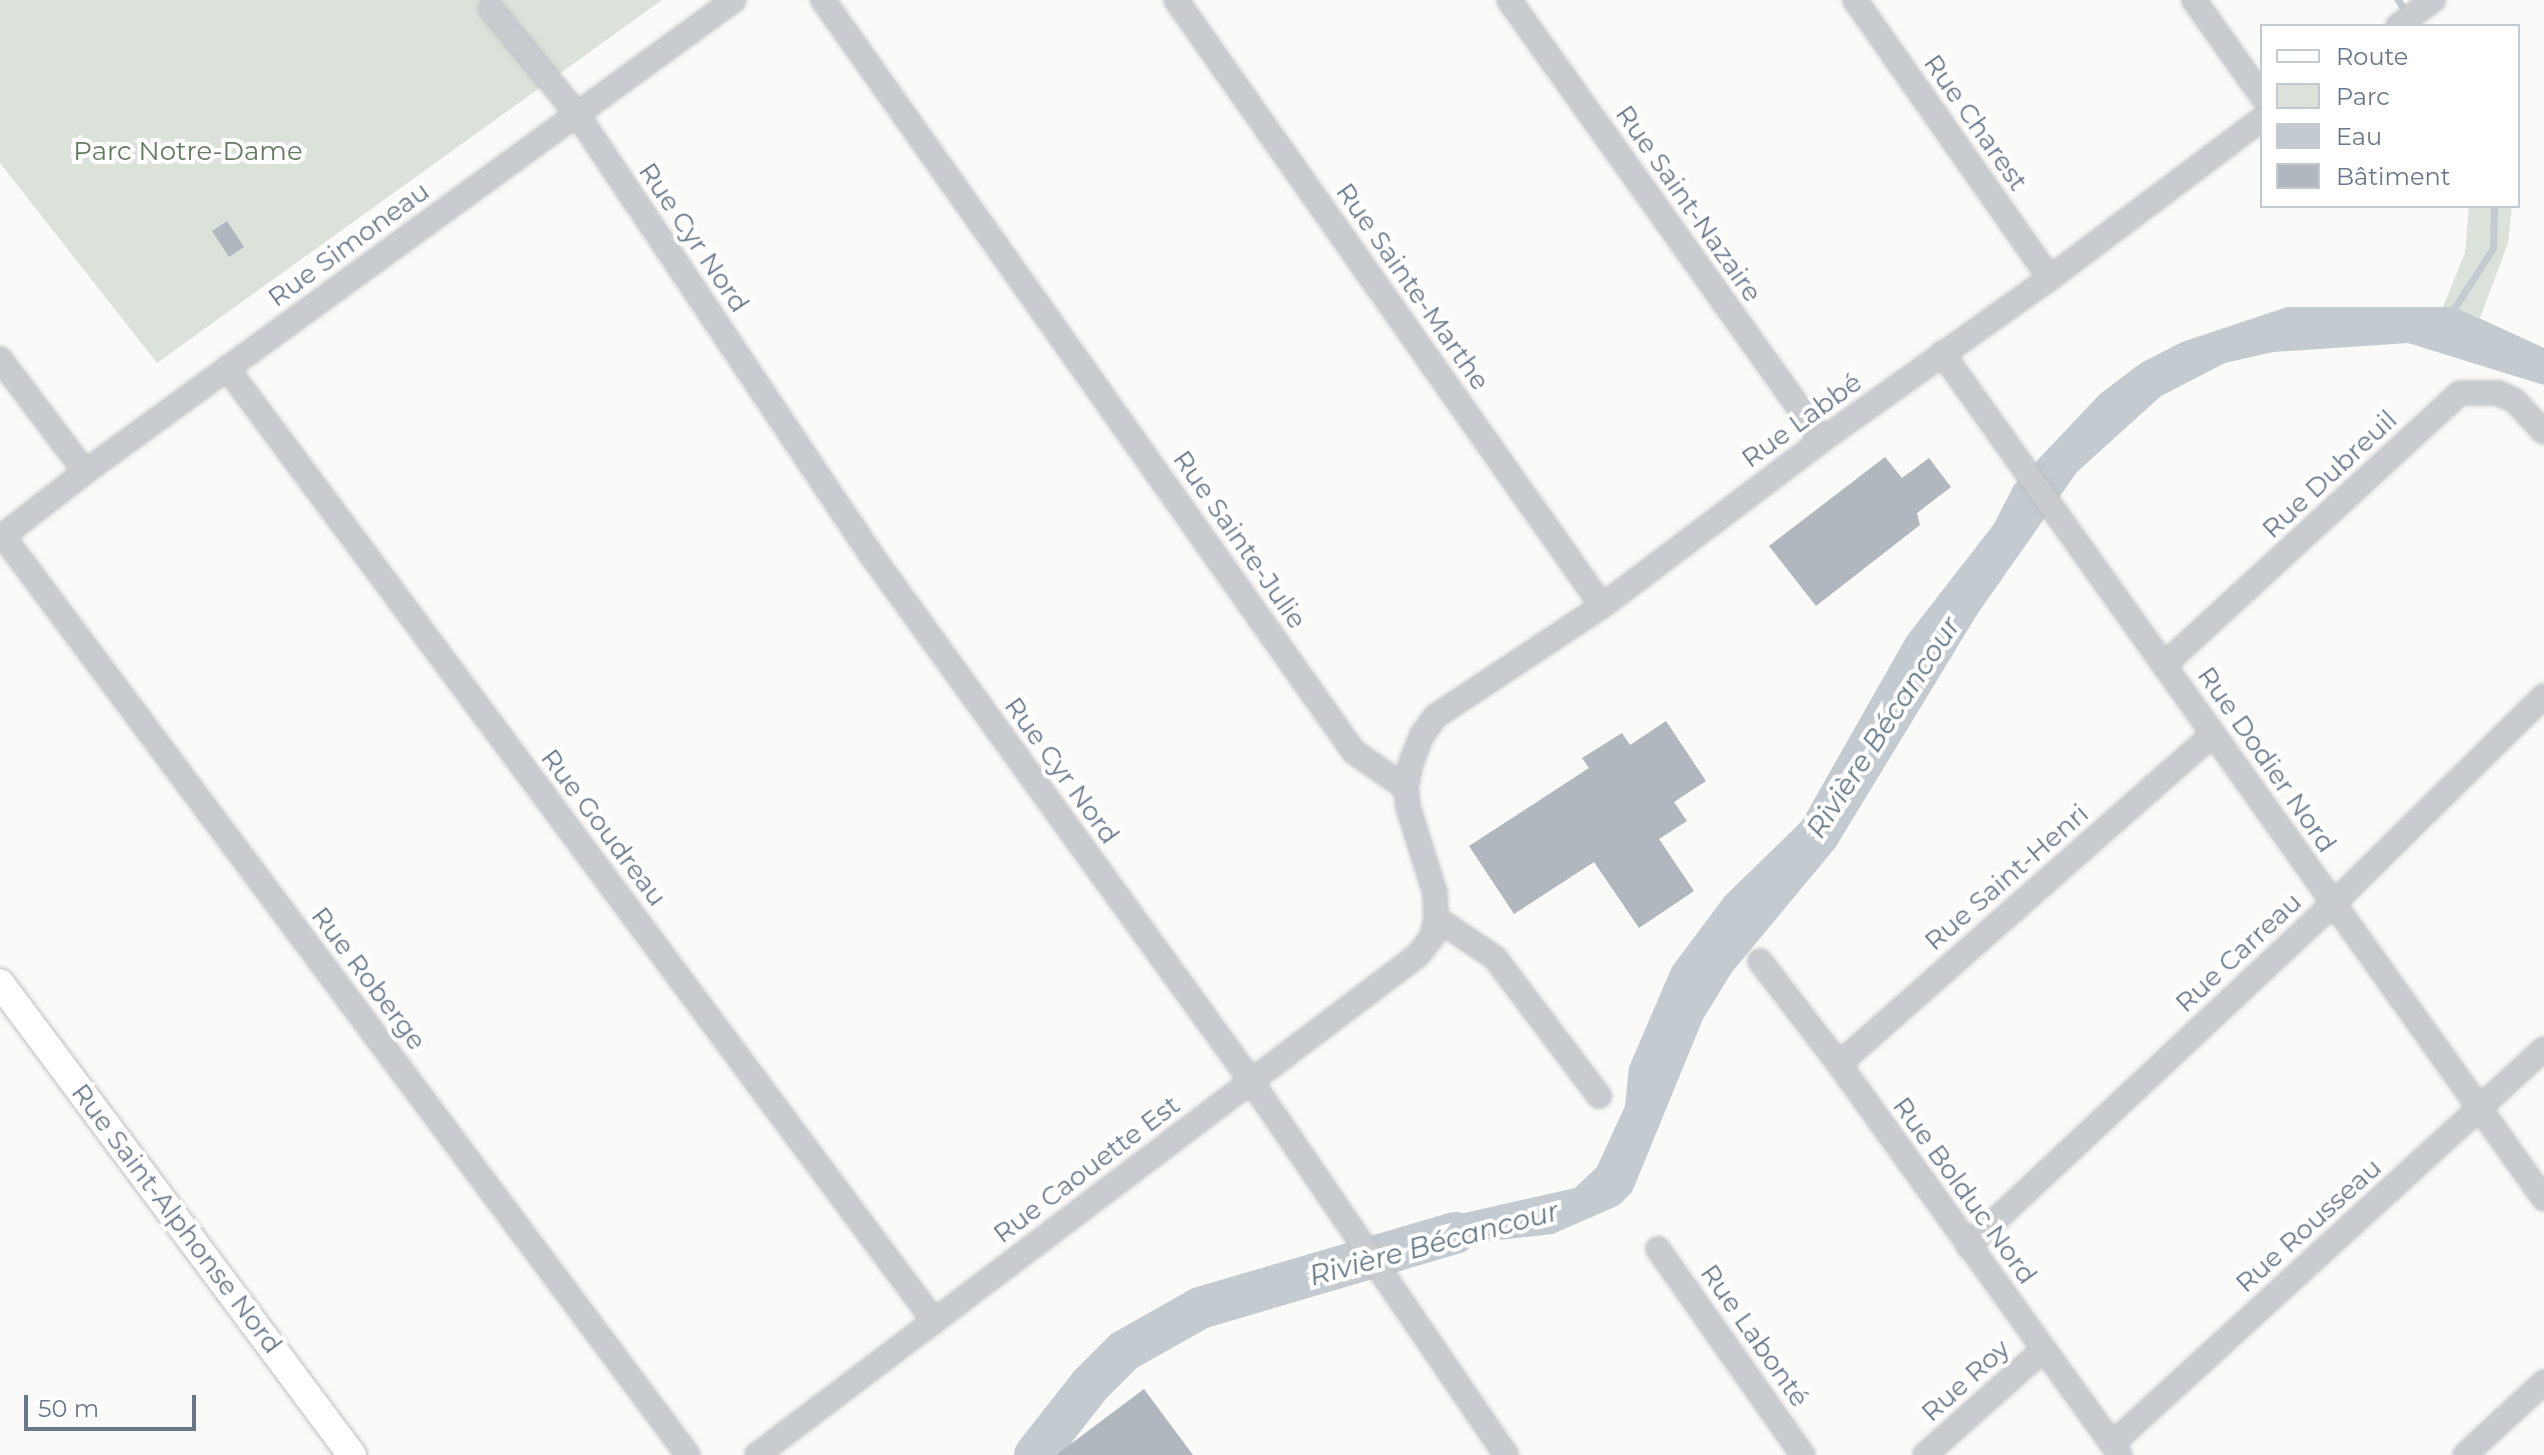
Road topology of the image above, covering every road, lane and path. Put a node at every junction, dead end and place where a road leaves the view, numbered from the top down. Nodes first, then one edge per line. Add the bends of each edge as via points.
1 (734, 0) edge
2 (823, 0) edge
3 (1176, 0) edge
4 (1509, 0) edge
5 (1855, 0) edge
6 (2194, 0) edge
7 (2428, 4) edge
8 (491, 9) dead end
9 (2401, 24) edge
10 (2260, 93) edge
11 (577, 114) junction
12 (2260, 120) edge
13 (2050, 278) junction
14 (1942, 353) junction
15 (0, 359) edge
16 (227, 368) junction
17 (2544, 432) edge
18 (1822, 440) junction
19 (85, 472) junction
20 (2, 537) edge
21 (1602, 606) junction
22 (2164, 665) junction
23 (2544, 696) edge
24 (2213, 734) junction
25 (1406, 788) junction
26 (2334, 903) junction
27 (1436, 918) junction
28 (1760, 961) dead end
29 (0, 983) edge
30 (2544, 1049) edge
31 (1839, 1064) junction
32 (1251, 1081) junction
33 (1599, 1096) dead end
34 (2479, 1109) junction
35 (2544, 1199) edge
36 (1968, 1246) junction
37 (1658, 1249) dead end
38 (934, 1321) junction
39 (2044, 1349) junction
40 (2544, 1382) edge
41 (2116, 1449) edge
42 (352, 1455) edge
43 (688, 1455) edge
44 (757, 1455) edge
45 (1506, 1455) edge
46 (1803, 1455) edge
47 (1925, 1455) edge
48 (2465, 1455) edge

1 - 11 street, Rue Simoneau
2 - 25 street, Rue Sainte-Julie via 1354,752
3 - 21 street, Rue Sainte-Marthe
4 - 18 street, Rue Saint-Nazaire
5 - 13 street, Rue Charest
6 - 10 street
7 - 9 street
8 - 11 street, Rue Cyr Nord
11 - 16 street, Rue Simoneau
11 - 32 street, Rue Cyr Nord via 872,556
12 - 13 street, Rue Labbé
13 - 14 street, Rue Labbé
14 - 18 street, Rue Labbé
14 - 22 street, Rue Dodier Nord
15 - 19 street
16 - 19 street, Rue Simoneau
16 - 38 street, Rue Goudreau
17 - 22 street, Rue Dubreuil via 2515,401 2498,393 2460,393
18 - 21 street, Rue Labbé
19 - 20 street, Rue Simoneau
20 - 43 street, Rue Roberge
21 - 25 street, Rue Labbé via 1436,716 1422,735
22 - 24 street, Rue Dodier Nord
23 - 26 street, Rue Carreau
24 - 26 street, Rue Dodier Nord
24 - 31 street, Rue Saint-Henri
25 - 27 street via 1435,893
26 - 34 street, Rue Dodier Nord
26 - 36 street, Rue Carreau
27 - 32 street, Rue Caouette Est via 1432,937 1418,955
27 - 33 street via 1495,958
28 - 31 street, Rue Bolduc Nord
29 - 42 main road, Rue Saint-Alphonse Nord
30 - 34 street, Rue Rousseau
31 - 36 street, Rue Bolduc Nord
32 - 38 street, Rue Caouette Est
32 - 45 street, Rue Cyr Nord
34 - 35 street, Rue Dodier Nord
34 - 41 street, Rue Rousseau
36 - 39 street, Rue Bolduc Nord
37 - 46 street, Rue Labonté
38 - 44 street, Rue Caouette Est
39 - 41 street, Rue Bolduc Nord
39 - 47 street, Rue Roy
40 - 48 street

